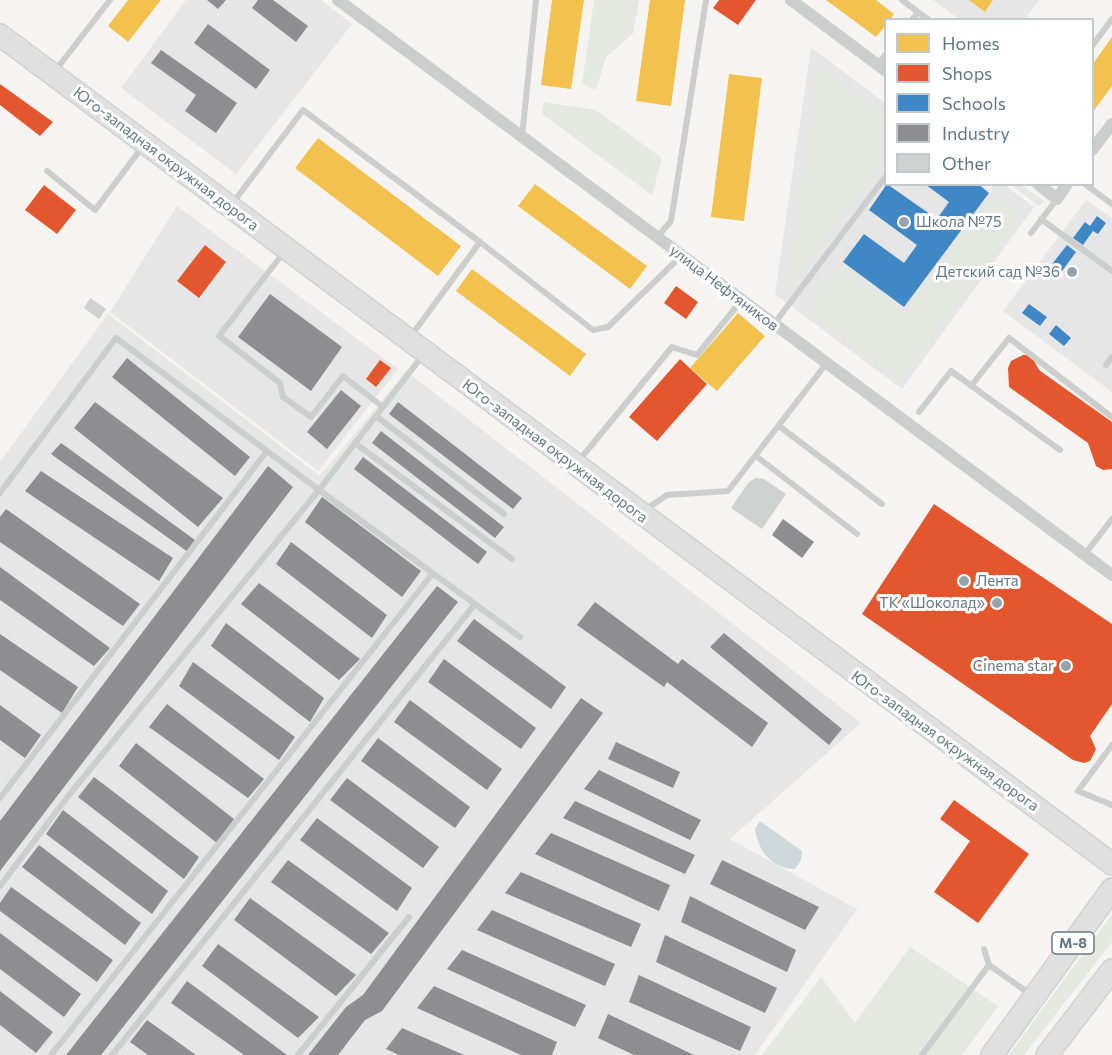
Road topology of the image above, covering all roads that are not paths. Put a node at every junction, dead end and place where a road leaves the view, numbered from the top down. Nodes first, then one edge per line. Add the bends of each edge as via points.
1 (110, 0) edge
2 (338, 0) edge
3 (536, 0) edge
4 (706, 0) edge
5 (791, 0) edge
6 (902, 0) edge
7 (918, 12) junction
8 (914, 18) edge
9 (926, 18) edge
10 (1112, 19) edge
11 (0, 35) edge
12 (1094, 43) edge
13 (881, 68) edge
14 (52, 74) junction
15 (1112, 124) edge
16 (522, 137) junction
17 (145, 143) junction
18 (1094, 147) edge
19 (47, 171) dead end
20 (884, 177) edge
21 (1041, 186) edge
22 (1066, 186) edge
23 (1088, 186) edge
24 (1057, 199) junction
25 (1112, 204) edge
26 (230, 206) junction
27 (1041, 219) junction
28 (1031, 233) dead end
29 (657, 238) junction
30 (480, 242) junction
31 (287, 249) junction
32 (681, 256) junction
33 (1112, 271) edge
34 (741, 301) junction
35 (773, 325) junction
36 (417, 346) junction
37 (1112, 357) edge
38 (826, 364) junction
39 (1106, 365) dead end
40 (971, 386) junction
41 (383, 407) junction
42 (919, 412) dead end
43 (376, 416) junction
44 (1112, 417) edge
45 (779, 426) junction
46 (356, 443) junction
47 (1060, 450) dead end
48 (267, 452) junction
49 (756, 456) junction
50 (575, 465) junction
51 (319, 490) junction
52 (0, 493) edge
53 (882, 504) dead end
54 (504, 514) dead end
55 (640, 514) junction
56 (1112, 519) edge
57 (857, 534) dead end
58 (1085, 554) junction
59 (512, 559) dead end
60 (433, 573) junction
61 (1112, 574) edge
62 (475, 604) junction
63 (520, 637) dead end
64 (1112, 745) edge
65 (0, 798) edge
66 (1112, 805) edge
67 (1112, 864) edge
68 (0, 886) edge
69 (1112, 889) edge
70 (409, 917) dead end
71 (984, 949) dead end
72 (989, 965) junction
73 (1112, 970) edge
74 (1033, 996) junction
75 (51, 1055) edge
76 (112, 1055) edge
77 (298, 1055) edge
78 (922, 1055) edge
79 (992, 1055) edge
80 (1047, 1055) edge

1 - 14 lane
2 - 16 street, улица Нефтяников
3 - 16 lane
4 - 29 lane via 671,221
5 - 13 street
6 - 7 lane
7 - 8 lane
7 - 9 lane
10 - 12 lane
11 - 14 highway, Юго-западная окружная дорога
14 - 17 highway, Юго-западная окружная дорога
15 - 18 street
16 - 29 street, улица Нефтяников
17 - 19 lane via 95,210
17 - 26 highway, Юго-западная окружная дорога
20 - 35 lane
21 - 24 street
22 - 24 street
23 - 25 lane
24 - 27 lane
26 - 30 lane via 303,110
26 - 31 highway, Юго-западная окружная дорога
27 - 28 lane
27 - 33 lane
29 - 32 street, улица Нефтяников
30 - 32 lane via 593,330 608,327
30 - 36 lane
31 - 36 highway, Юго-западная окружная дорога
31 - 41 lane via 219,336 280,383 283,397 311,417 343,376
32 - 34 street, улица Нефтяников
34 - 35 street, улица Нефтяников
34 - 50 lane via 697,355 672,347
35 - 38 street, улица Нефтяников
36 - 41 lane
36 - 50 highway, Юго-западная окружная дорога
37 - 39 lane
38 - 45 lane
38 - 58 street, улица Нефтяников
40 - 42 lane via 951,371
40 - 44 lane via 1009,338
40 - 47 lane
41 - 43 lane
43 - 46 lane
43 - 54 lane
45 - 49 lane
45 - 53 lane
46 - 51 lane
46 - 59 lane
48 - 51 lane
48 - 52 lane via 116,338
48 - 65 lane
49 - 55 lane via 728,491 667,495
49 - 57 lane
50 - 55 highway, Юго-западная окружная дорога
51 - 60 lane
51 - 68 lane via 69,795
55 - 67 highway, Юго-западная окружная дорога
56 - 58 lane
58 - 61 street, улица Нефтяников
60 - 62 lane
60 - 75 lane
62 - 63 lane
62 - 76 lane
64 - 66 lane via 1078,791
69 - 74 highway, М-8
70 - 77 lane
71 - 72 lane
72 - 74 lane
72 - 78 lane
73 - 80 highway
74 - 79 highway, М-8

